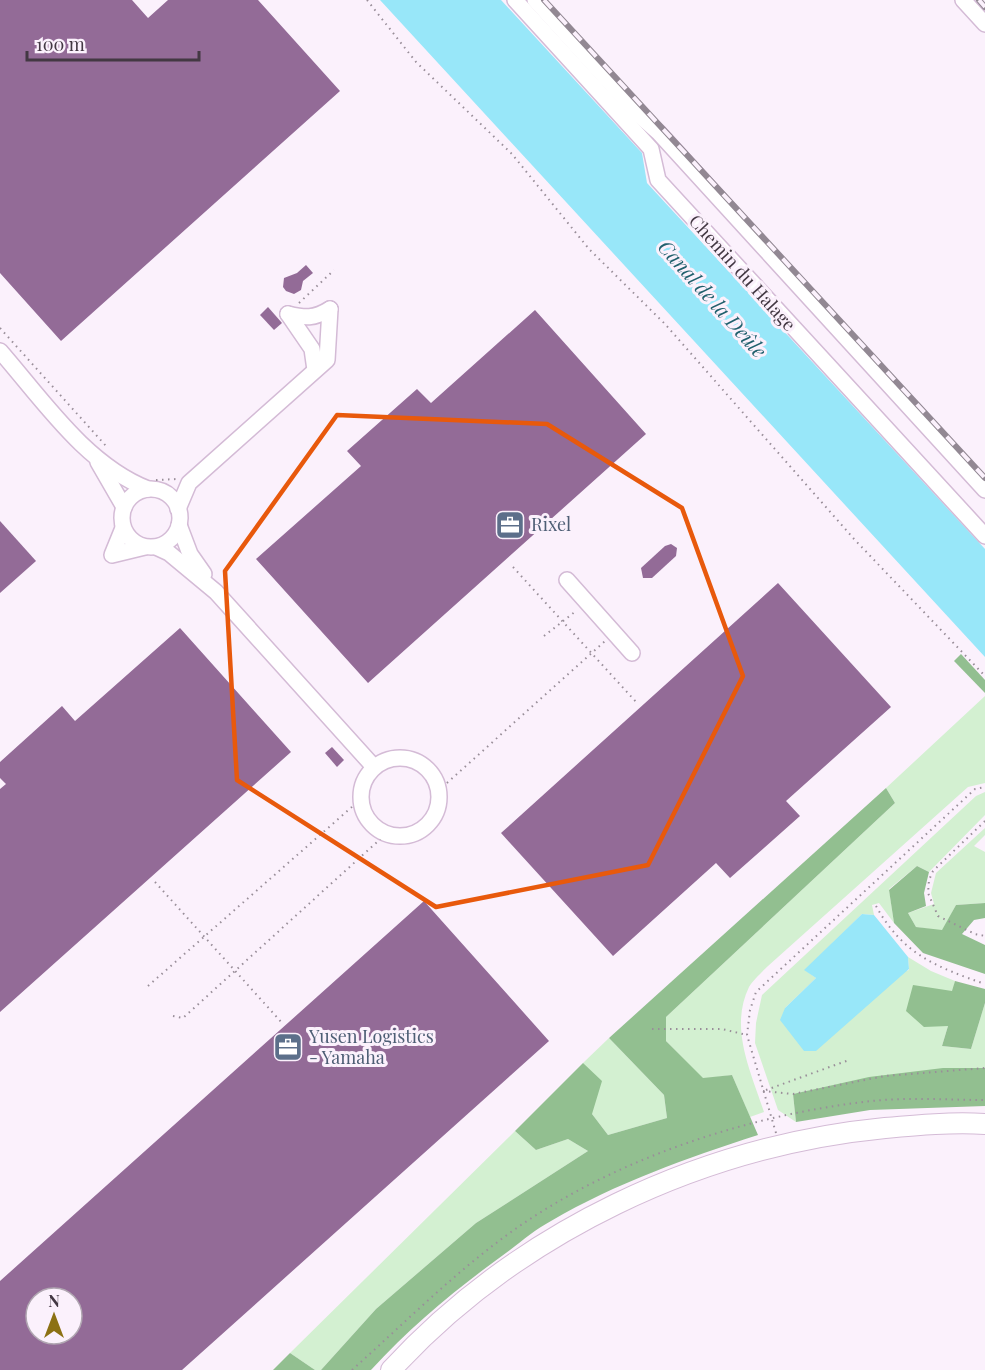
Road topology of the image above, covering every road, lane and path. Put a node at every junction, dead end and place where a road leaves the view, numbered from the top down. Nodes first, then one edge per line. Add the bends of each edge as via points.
1 (367, 0) edge
2 (515, 0) edge
3 (535, 0) edge
4 (963, 0) edge
5 (985, 24) edge
6 (334, 270) dead end
7 (288, 314) junction
8 (0, 328) edge
9 (0, 351) edge
10 (315, 370) junction
11 (100, 450) junction
12 (189, 483) junction
13 (154, 487) junction
14 (985, 490) edge
15 (124, 507) junction
16 (178, 509) junction
17 (179, 525) junction
18 (123, 528) junction
19 (985, 536) edge
20 (151, 547) junction
21 (513, 567) dead end
22 (567, 580) dead end
23 (216, 592) junction
24 (586, 602) junction
25 (562, 621) junction
26 (614, 633) junction
27 (544, 636) dead end
28 (592, 653) junction
29 (632, 653) dead end
30 (985, 676) edge
31 (637, 703) dead end
32 (374, 767) junction
33 (985, 787) edge
34 (438, 791) junction
35 (361, 799) junction
36 (985, 821) edge
37 (387, 833) junction
38 (155, 882) dead end
39 (876, 906) dead end
40 (204, 936) junction
41 (985, 936) edge
42 (235, 971) junction
43 (985, 984) edge
44 (148, 986) dead end
45 (173, 1016) dead end
46 (283, 1024) dead end
47 (652, 1029) dead end
48 (747, 1035) junction
49 (849, 1060) dead end
50 (985, 1068) edge
51 (763, 1091) junction
52 (985, 1124) edge
53 (780, 1144) junction
54 (391, 1370) edge

1 - 30 path via 416,62 512,154 589,249 665,324 854,539
2 - 19 street, Chemin du Halage via 651,149 658,180
3 - 14 street
4 - 5 street
6 - 7 path
7 - 10 street via 312,349
7 - 10 street via 306,319 330,309 327,360
8 - 11 path
9 - 11 street
10 - 12 street
11 - 13 street via 129,482
11 - 15 street
12 - 13 street
12 - 13 path via 177,478
12 - 16 street
13 - 15 street via 135,494
13 - 16 street via 172,499
15 - 18 street
16 - 17 street
17 - 20 street via 172,538
17 - 23 street via 190,554
18 - 20 street via 129,539
18 - 20 street via 112,555
20 - 23 street via 169,553
21 - 25 path
22 - 24 street
23 - 32 street
24 - 25 path
24 - 26 street
25 - 27 path
25 - 28 path
26 - 28 path
26 - 29 street
28 - 31 path
28 - 34 path
32 - 34 street via 392,759 416,762 434,777
32 - 35 street via 363,784
33 - 48 path via 975,789 761,986 750,1010
34 - 37 street via 434,815 426,825 402,836
35 - 37 street via 371,823
35 - 40 path
36 - 41 path via 928,880 928,893 938,916
37 - 42 path
38 - 40 path
39 - 43 path via 920,958
40 - 42 path
40 - 44 path
42 - 45 path via 183,1018
42 - 46 path
47 - 48 path via 722,1029
48 - 51 path
49 - 51 path
50 - 51 path via 885,1076 793,1094
51 - 53 path
52 - 53 main road via 846,1132
53 - 54 main road via 637,1193 554,1237 430,1330

